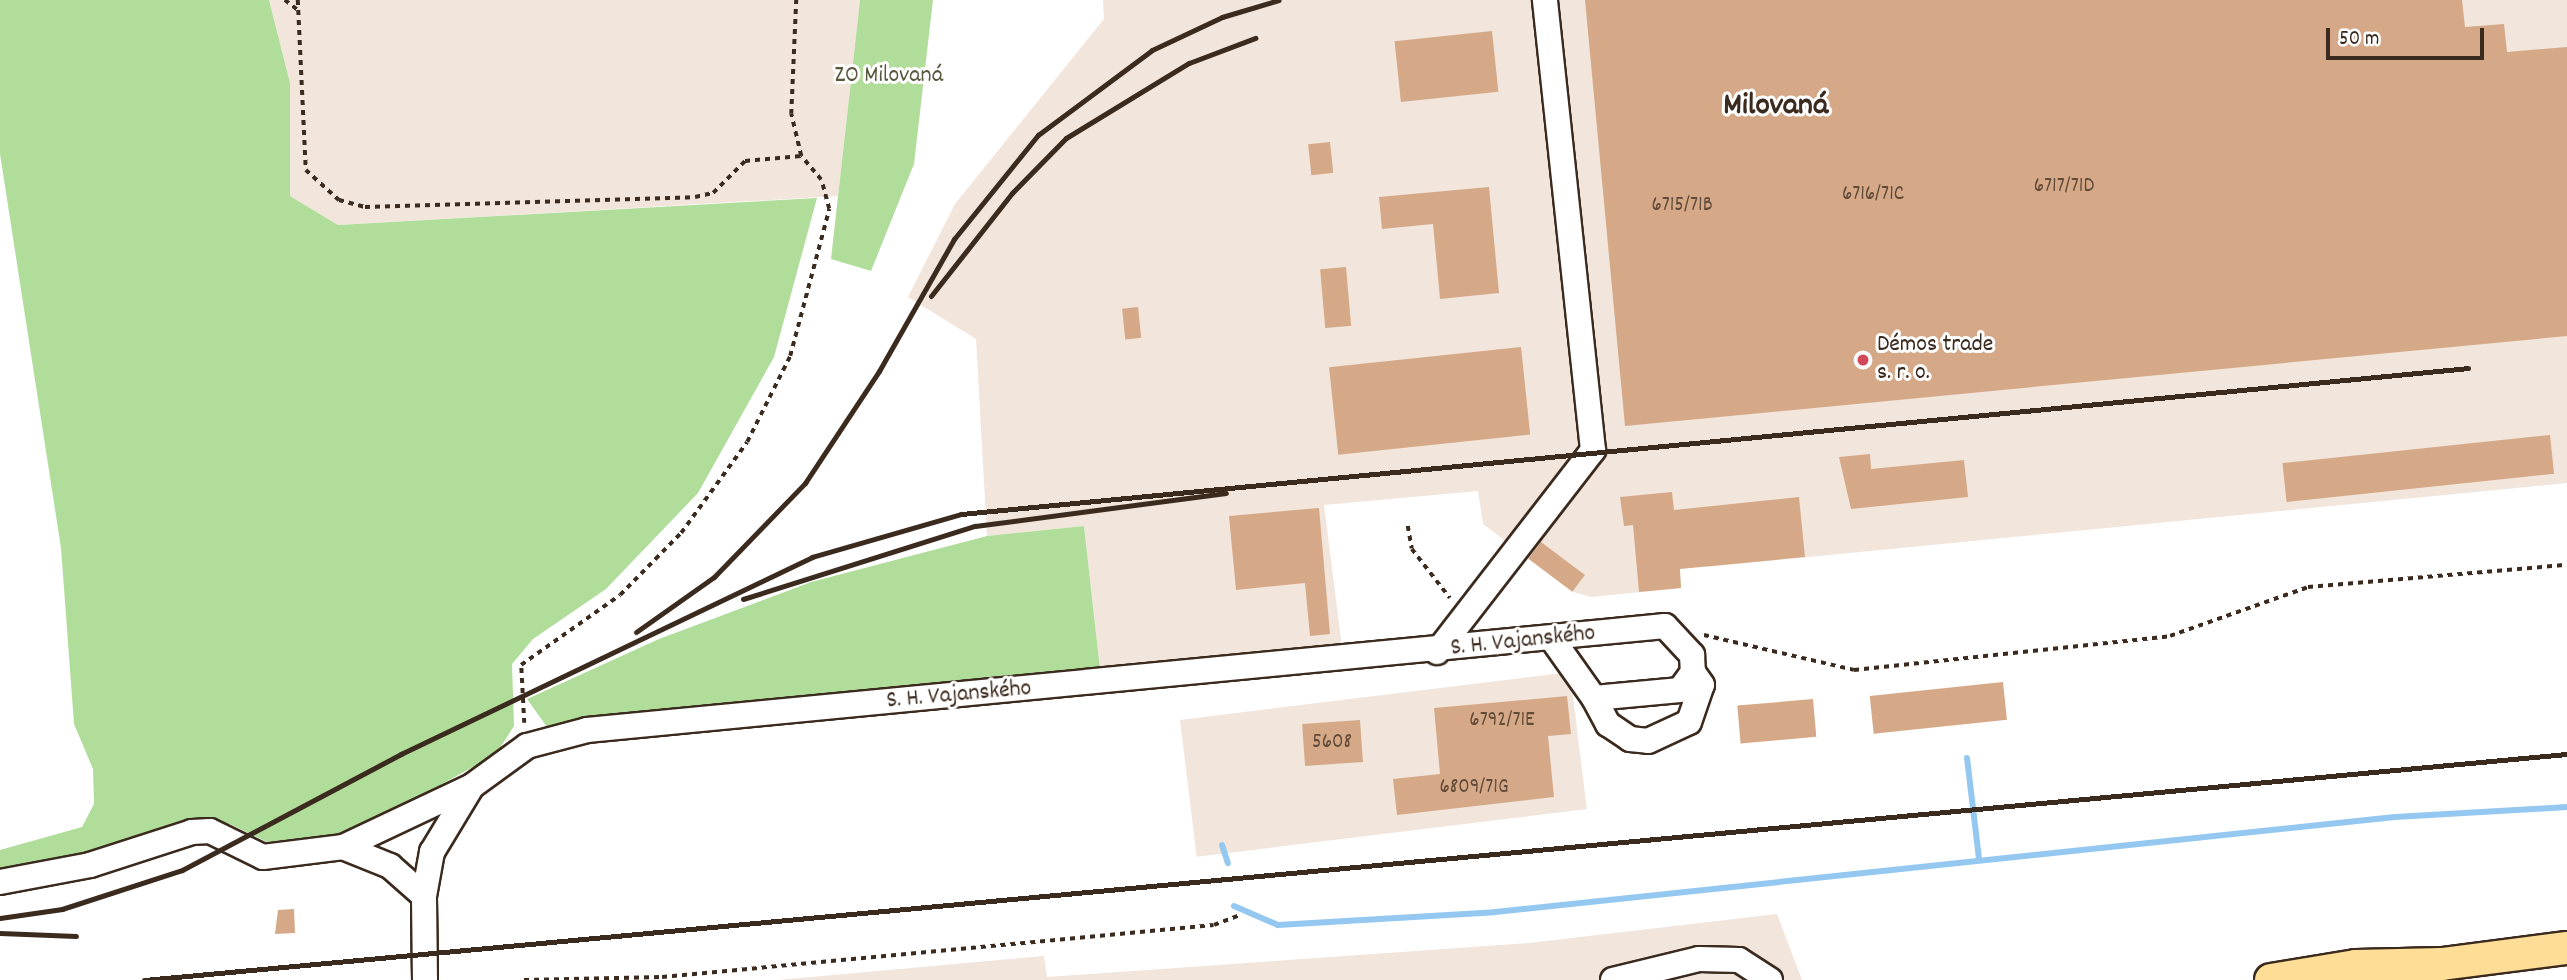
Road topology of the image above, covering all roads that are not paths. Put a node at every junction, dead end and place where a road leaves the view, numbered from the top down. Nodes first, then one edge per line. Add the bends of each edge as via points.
1 (1545, 0) edge
2 (1552, 639) junction
3 (1437, 652) junction
4 (1693, 672) junction
5 (1594, 698) junction
6 (472, 786) junction
7 (343, 847) junction
8 (0, 882) edge
9 (424, 896) junction
10 (2567, 948) edge
11 (2442, 964) junction
12 (1667, 974) edge
13 (425, 980) edge
14 (1613, 980) edge
15 (1770, 980) edge
16 (2271, 980) edge
17 (2389, 980) edge

1 - 3 street via 1593,450
2 - 3 street, S. H. Vajanského
2 - 4 street, S. H. Vajanského via 1665,626 1692,655
2 - 5 street
3 - 6 street, S. H. Vajanského via 587,730 527,746
4 - 5 street via 1680,690
4 - 5 street via 1702,685 1689,722 1648,741 1630,739 1608,724
6 - 7 street
6 - 9 street, S. H. Vajanského via 432,852
7 - 8 street via 263,857 210,831 192,832 90,865
7 - 9 street via 390,866
9 - 13 street, S. H. Vajanského
10 - 11 main road
11 - 16 main road via 2356,965
11 - 17 main road
12 - 14 street
12 - 15 street via 1699,959 1738,960

